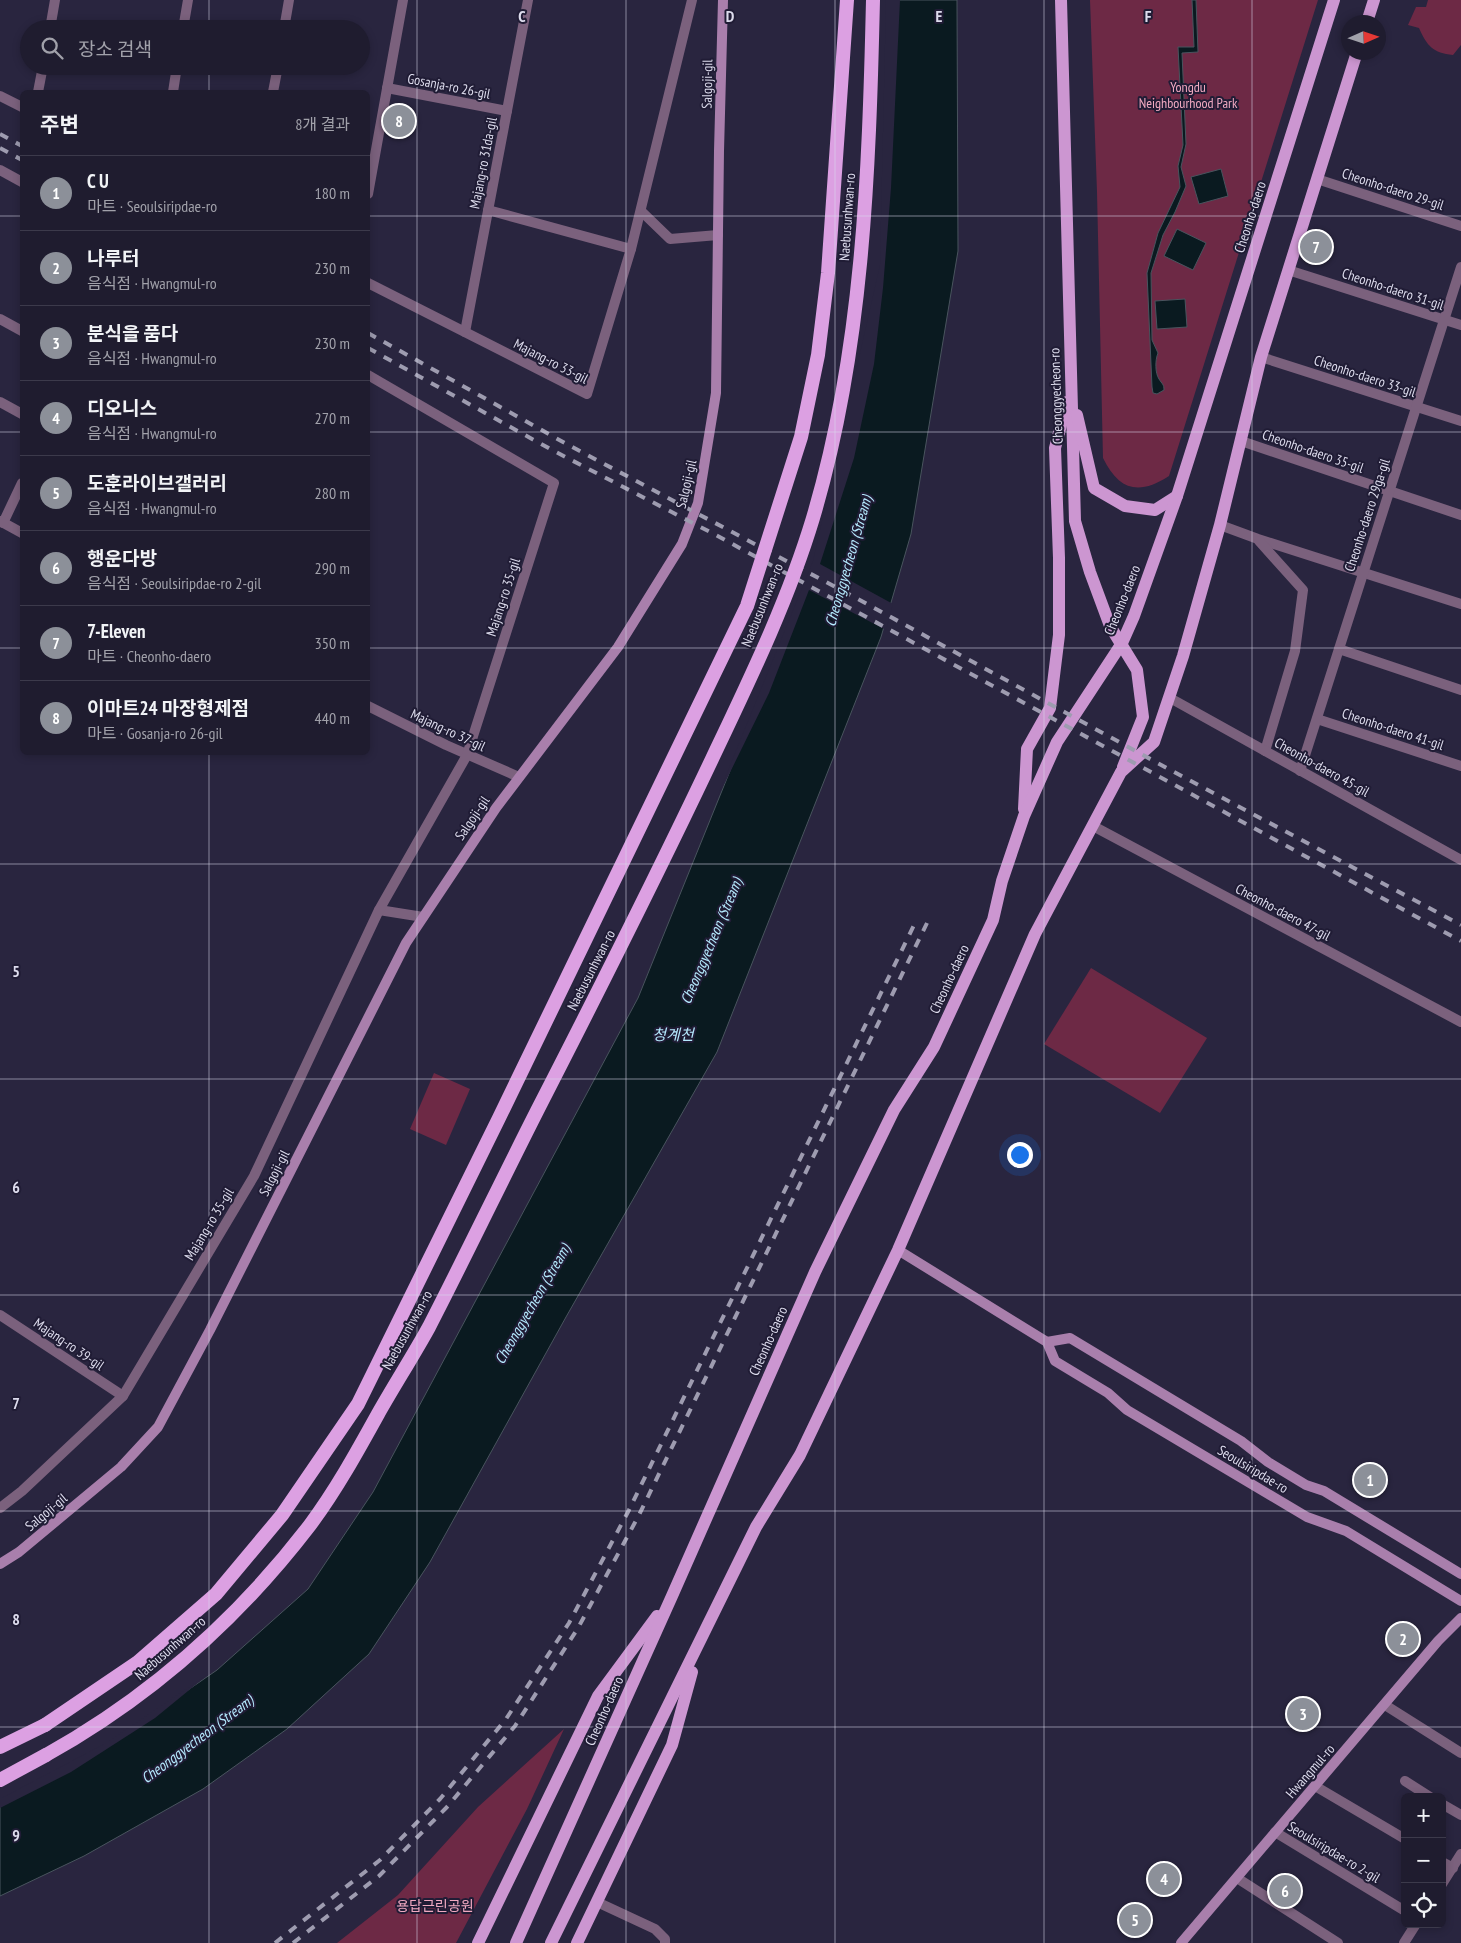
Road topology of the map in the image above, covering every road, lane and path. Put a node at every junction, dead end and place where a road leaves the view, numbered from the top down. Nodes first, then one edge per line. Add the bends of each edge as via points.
1 (55, 0) edge
2 (188, 0) edge
3 (289, 0) edge
4 (403, 0) edge
5 (528, 0) edge
6 (692, 0) edge
7 (723, 0) edge
8 (847, 0) edge
9 (873, 0) edge
10 (1061, 0) edge
11 (1334, 0) edge
12 (1374, 0) edge
13 (1369, 15) edge
14 (52, 20) edge
15 (185, 20) edge
16 (286, 20) edge
17 (1354, 60) edge
18 (41, 75) edge
19 (175, 75) edge
20 (276, 75) edge
21 (387, 88) junction
22 (38, 90) edge
23 (172, 90) edge
24 (273, 90) edge
25 (0, 96) edge
26 (20, 107) edge
27 (507, 111) junction
28 (0, 170) edge
29 (1317, 179) junction
30 (20, 181) edge
31 (370, 183) edge
32 (488, 210) junction
33 (640, 211) junction
34 (1461, 226) edge
35 (718, 236) junction
36 (631, 249) junction
37 (1461, 268) edge
38 (1288, 270) junction
39 (370, 284) edge
40 (0, 319) edge
41 (1444, 320) junction
42 (1461, 325) edge
43 (20, 330) edge
44 (464, 332) junction
45 (1261, 357) junction
46 (370, 375) edge
47 (1071, 388) junction
48 (0, 402) edge
49 (1416, 406) junction
50 (20, 413) edge
51 (1461, 421) edge
52 (1241, 441) junction
53 (20, 487) edge
54 (1389, 492) junction
55 (1177, 496) junction
56 (1461, 515) edge
57 (1, 522) edge
58 (1220, 525) junction
59 (20, 531) edge
60 (1258, 539) junction
61 (1364, 572) junction
62 (1461, 604) edge
63 (1122, 643) junction
64 (1339, 649) junction
65 (1461, 690) edge
66 (1170, 698) junction
67 (370, 707) edge
68 (1317, 719) junction
69 (1265, 751) junction
70 (467, 755) junction
71 (1461, 766) edge
72 (1300, 771) junction
73 (1121, 772) junction
74 (518, 777) junction
75 (1024, 816) junction
76 (1093, 826) junction
77 (1461, 860) edge
78 (379, 910) junction
79 (423, 917) junction
80 (1461, 1022) edge
81 (898, 1250) junction
82 (0, 1315) edge
83 (1046, 1342) junction
84 (123, 1396) junction
85 (0, 1508) edge
86 (0, 1564) edge
87 (1461, 1574) edge
88 (672, 1596) junction
89 (1461, 1601) edge
90 (1461, 1618) edge
91 (699, 1645) junction
92 (1385, 1705) junction
93 (0, 1747) edge
94 (1461, 1753) edge
95 (0, 1780) edge
96 (1404, 1781) dead end
97 (1315, 1786) junction
98 (1424, 1793) edge
99 (1446, 1806) edge
100 (1461, 1815) edge
101 (1276, 1832) junction
102 (1403, 1838) edge
103 (1461, 1854) edge
104 (1446, 1864) edge
105 (1453, 1868) junction
106 (1237, 1878) junction
107 (1443, 1883) edge
108 (597, 1902) junction
109 (1401, 1908) edge
110 (1413, 1928) edge
111 (478, 1943) edge
112 (516, 1943) edge
113 (551, 1943) edge
114 (577, 1943) edge
115 (665, 1943) edge
116 (1181, 1943) edge
117 (1338, 1943) edge
118 (1404, 1943) edge

1 - 14 street
2 - 15 street
3 - 16 street
4 - 21 street, Gosanja-ro 26-gil
5 - 27 street, Majang-ro 31da-gil
6 - 33 street, Majang-ro 33-gil
7 - 35 main road, Salgoji-gil
8 - 93 highway, Naebusunhwan-ro, bridge via 828,273 818,355 801,437 747,606 508,1100 358,1404 282,1515 216,1594 138,1662 45,1725
9 - 95 highway, Naebusunhwan-ro, bridge via 865,216 858,293 849,359 826,470 812,521 781,607 746,687 609,971 426,1332 313,1521 239,1608 181,1662 132,1701 78,1737
10 - 47 main road, Cheonggyecheon-ro
11 - 55 main road, Cheonho-daero
12 - 13 main road
17 - 29 main road
18 - 22 street
19 - 23 street
20 - 24 street
21 - 27 street, Gosanja-ro 26-gil
21 - 31 street, Gosanja-ro 26-gil
25 - 26 street
27 - 32 street, Majang-ro 31da-gil
28 - 30 street
29 - 34 street, Cheonho-daero 29-gil
29 - 38 main road
32 - 36 street
32 - 44 street, Majang-ro 31da-gil
33 - 35 street via 670,239
33 - 36 street, Majang-ro 33-gil
35 - 74 main road, Salgoji-gil via 716,393 698,503 682,544 618,647
36 - 44 street, Majang-ro 33-gil via 587,394
37 - 41 street, Cheonho-daero 29ga-gil
38 - 41 street, Cheonho-daero 31-gil
38 - 45 main road
39 - 44 street, Majang-ro 33-gil
40 - 43 street
41 - 42 street, Cheonho-daero 31-gil
41 - 49 street, Cheonho-daero 29ga-gil
45 - 49 street, Cheonho-daero 33-gil
45 - 52 main road
46 - 70 street, Majang-ro 35-gil via 554,483
47 - 55 main road via 1094,488 1125,506 1155,510
47 - 63 main road, Cheonggyecheon-ro via 1075,520 1110,626
47 - 75 main road via 1055,448 1059,635 1050,708 1027,749
48 - 50 street
49 - 51 street, Cheonho-daero 33-gil
49 - 54 street, Cheonho-daero 29ga-gil
52 - 54 street, Cheonho-daero 35-gil
52 - 58 main road
53 - 57 street
54 - 56 street, Cheonho-daero 35-gil
54 - 61 street, Cheonho-daero 29ga-gil
55 - 63 main road, Cheonho-daero
57 - 59 street
58 - 60 street
58 - 66 main road
60 - 61 street
60 - 69 street via 1303,590 1295,651
61 - 62 street
61 - 64 street, Cheonho-daero 29ga-gil
63 - 73 main road, Cheonggyecheon-ro via 1137,670 1143,717
63 - 75 main road, Cheonho-daero via 1057,742
64 - 65 street
64 - 68 street, Cheonho-daero 29ga-gil
66 - 69 street, Cheonho-daero 45-gil
66 - 73 main road via 1154,742
67 - 70 street, Majang-ro 37-gil
68 - 71 street, Cheonho-daero 41-gil
68 - 72 street, Cheonho-daero 29ga-gil
69 - 72 street, Cheonho-daero 45-gil
70 - 74 street, Majang-ro 37-gil
70 - 78 street, Majang-ro 35-gil
72 - 77 street, Cheonho-daero 45-gil
73 - 76 main road
74 - 79 main road, Salgoji-gil
75 - 88 main road, Cheonho-daero via 1002,881 993,920 934,1047 894,1110 812,1278
76 - 80 street, Cheonho-daero 47-gil
76 - 81 main road via 1035,934
78 - 79 street
78 - 84 street, Majang-ro 35-gil via 254,1176
79 - 86 main road, Salgoji-gil via 406,943 158,1427 120,1467 19,1552
81 - 83 main road, Seoulsiripdae-ro
81 - 91 main road via 800,1455 756,1526
82 - 84 street, Majang-ro 39-gil
83 - 87 main road, Seoulsiripdae-ro via 1070,1338 1241,1441 1306,1485 1324,1490
83 - 89 main road, Seoulsiripdae-ro via 1055,1361 1108,1393 1128,1410 1307,1517 1346,1531
84 - 85 street, Majang-ro 35-gil
88 - 111 main road via 598,1696
88 - 112 main road, Cheonho-daero
90 - 92 main road, Hwangmul-ro
91 - 108 main road via 672,1745
91 - 113 main road
92 - 94 street
92 - 97 main road, Hwangmul-ro
96 - 98 street
97 - 101 main road, Hwangmul-ro
97 - 102 street
99 - 100 street
101 - 106 main road, Hwangmul-ro
101 - 109 street, Seoulsiripdae-ro 2-gil
103 - 105 street
104 - 105 street
105 - 107 street
106 - 116 main road, Hwangmul-ro
106 - 117 street
108 - 114 main road
108 - 115 street via 655,1929
110 - 118 street

